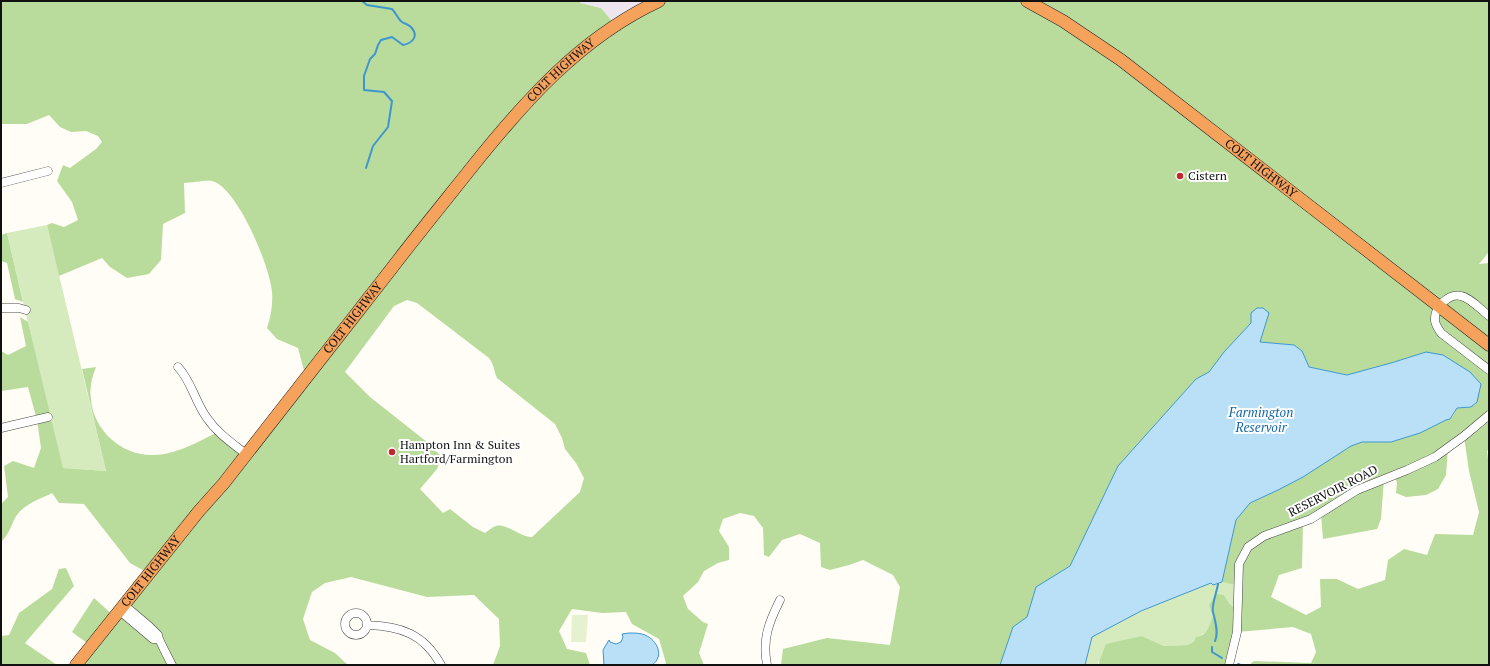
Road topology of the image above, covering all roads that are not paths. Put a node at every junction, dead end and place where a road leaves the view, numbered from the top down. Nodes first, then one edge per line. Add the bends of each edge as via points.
1 (659, 1) edge
2 (1027, 1) edge
3 (48, 171) dead end
4 (1, 183) edge
5 (1440, 307) junction
6 (1, 308) edge
7 (26, 310) dead end
8 (1489, 316) edge
9 (1489, 345) edge
10 (178, 367) dead end
11 (1489, 370) edge
12 (1489, 414) edge
13 (48, 417) dead end
14 (1, 428) edge
15 (246, 454) junction
16 (780, 600) dead end
17 (122, 608) junction
18 (367, 625) dead end
19 (76, 665) edge
20 (172, 665) edge
21 (441, 665) edge
22 (767, 665) edge
23 (1229, 665) edge

1 - 15 highway, COLT HIGHWAY via 616,26 579,52 515,114
2 - 5 highway, COLT HIGHWAY via 1063,21 1121,60
3 - 4 street
5 - 8 street via 1446,299 1455,295 1461,296
5 - 9 highway, COLT HIGHWAY
5 - 11 street via 1435,318 1437,328
6 - 7 street
10 - 15 street via 188,380 207,418 218,432
12 - 23 street, RESERVOIR ROAD via 1435,457 1357,490 1311,519 1264,536 1248,547 1239,564 1237,628
13 - 14 street
15 - 17 highway, COLT HIGHWAY
16 - 22 street via 767,633
17 - 19 highway, COLT HIGHWAY
17 - 20 street via 153,639 158,639
18 - 21 street via 408,632 430,648

